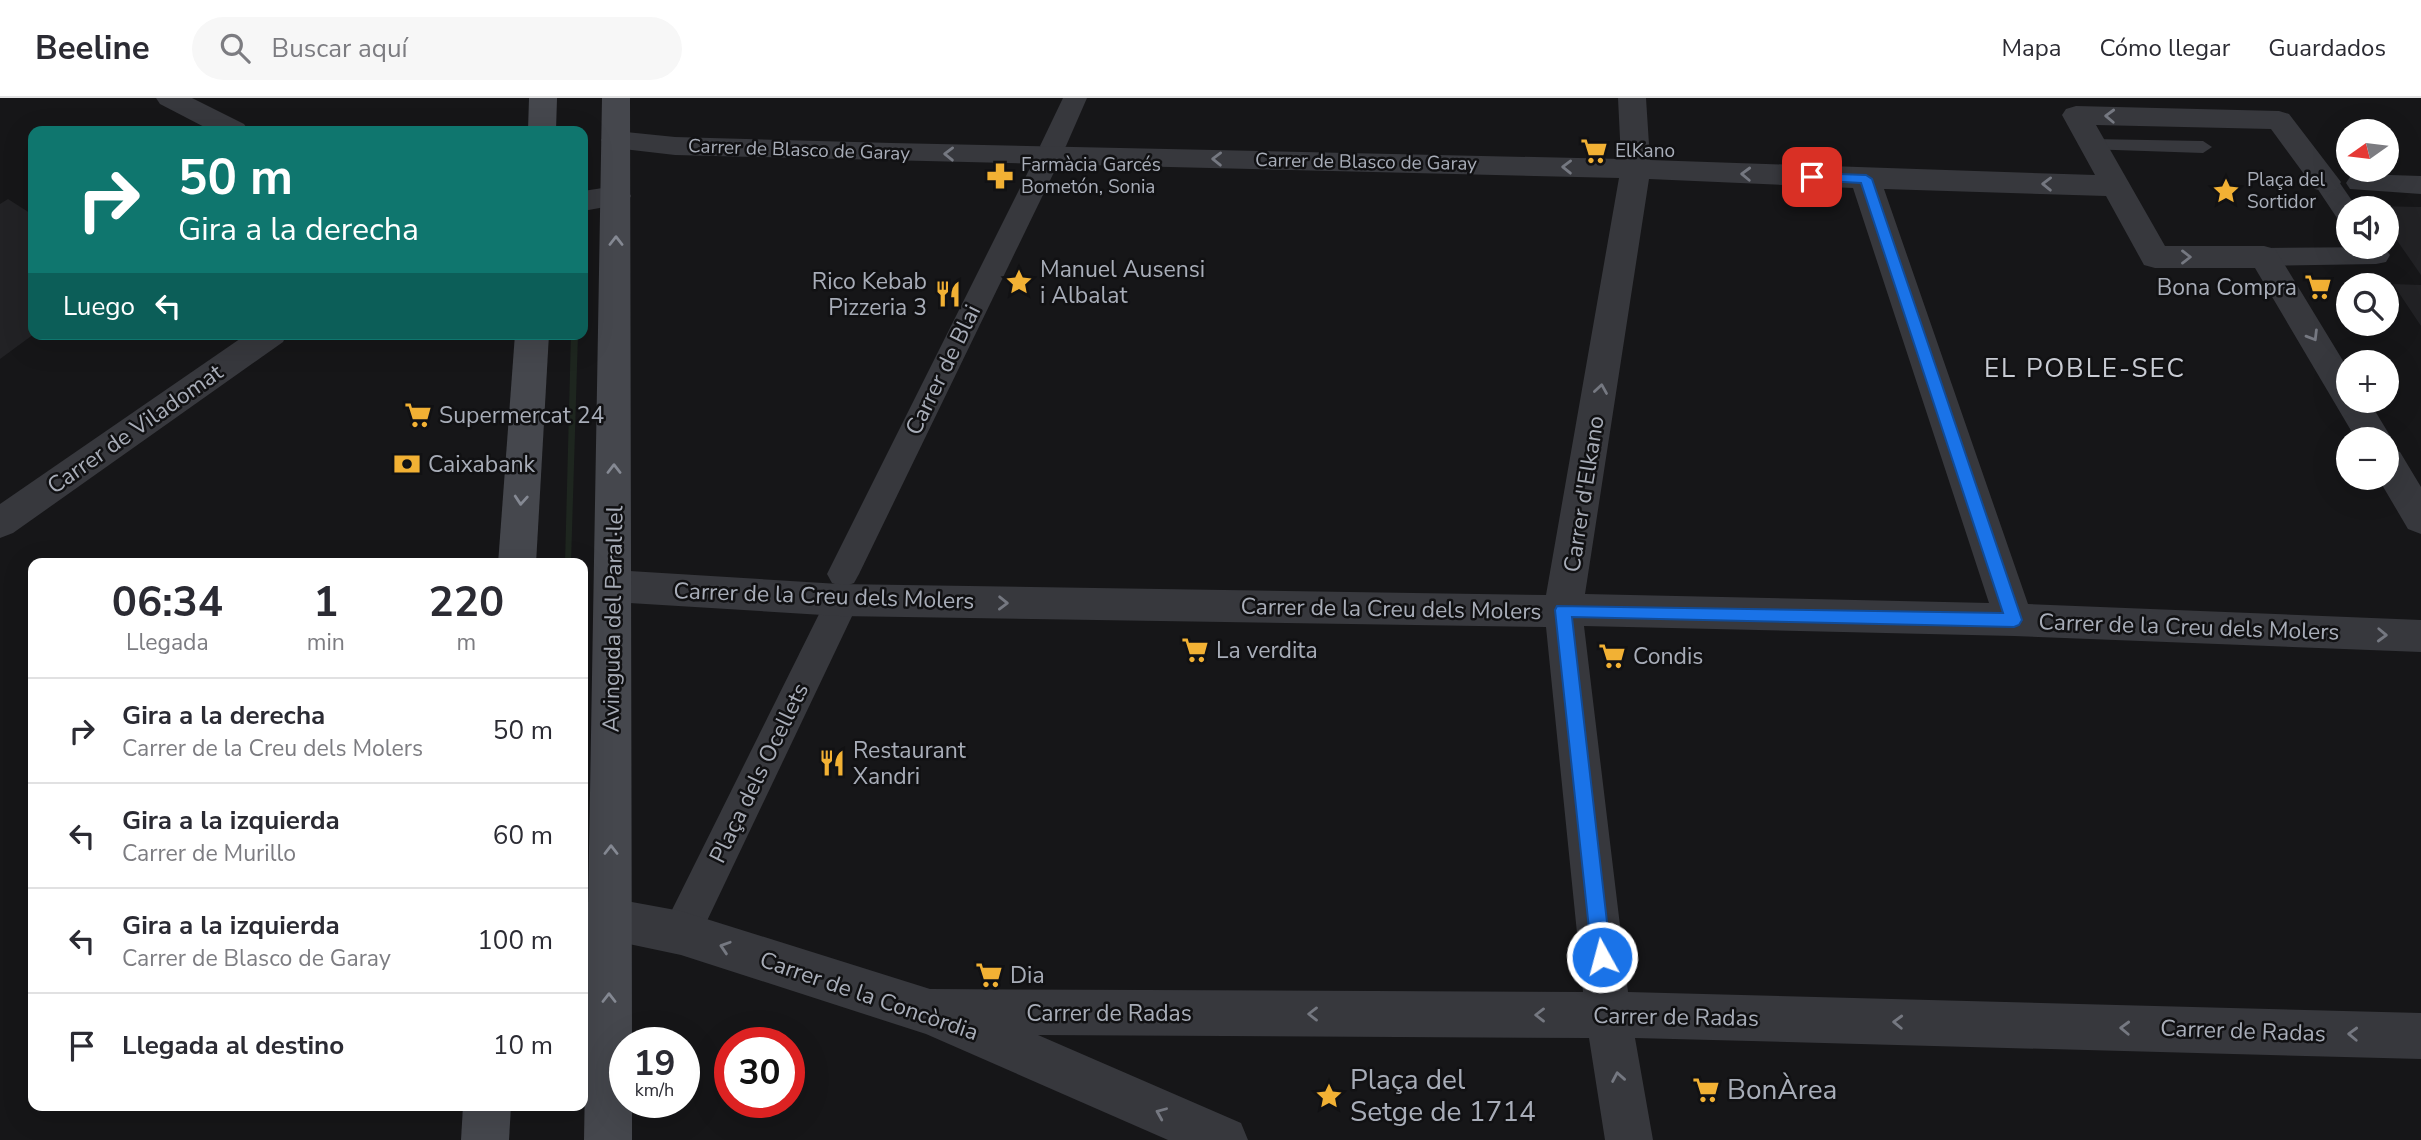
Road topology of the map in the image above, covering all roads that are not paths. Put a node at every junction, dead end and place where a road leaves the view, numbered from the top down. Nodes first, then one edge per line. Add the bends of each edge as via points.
1 (170, 98) edge
2 (543, 98) edge
3 (616, 98) edge
4 (1076, 98) edge
5 (1632, 98) edge
6 (2172, 108) edge
7 (224, 126) edge
8 (542, 126) edge
9 (617, 140) junction
10 (2092, 145) junction
11 (2203, 146) dead end
12 (1636, 169) junction
13 (1866, 179) junction
14 (2326, 182) joint
15 (2359, 183) dead end
16 (2421, 184) edge
17 (2115, 186) junction
18 (616, 196) junction
19 (2336, 197) edge
20 (588, 200) edge
21 (2336, 256) edge
22 (2264, 257) junction
23 (262, 340) edge
24 (531, 340) edge
25 (2336, 376) edge
26 (2399, 482) edge
27 (2421, 519) edge
28 (0, 523) edge
29 (517, 558) edge
30 (843, 574) dead end
31 (613, 586) junction
32 (1563, 610) junction
33 (837, 612) dead end
34 (2014, 620) junction
35 (2421, 636) edge
36 (596, 922) edge
37 (681, 933) junction
38 (930, 1012) junction
39 (1608, 1015) junction
40 (2421, 1036) edge
41 (487, 1111) edge
42 (485, 1140) edge
43 (608, 1140) edge
44 (1224, 1140) edge
45 (1629, 1140) edge

1 - 7 street
2 - 8 main road
3 - 9 main road, Avinguda del Paral·lel
4 - 30 street, Carrer de Blai
5 - 12 street, Carrer d'Elkano
6 -> 10 street via 2076,115
6 - 14 street via 2279,120
12 -> 9 street, Carrer de Blasco de Garay via 865,152
9 - 18 main road, Avinguda del Paral·lel
10 - 11 lane
10 - 17 street
13 -> 12 street, Carrer de Blasco de Garay
32 -> 12 street, Carrer d'Elkano
17 -> 13 street, Carrer de Blasco de Garay
13 - 34 street
14 - 19 street
15 - 16 street
17 -> 22 street via 2155,257
18 - 20 street
31 -> 18 main road, Avinguda del Paral·lel
21 - 22 street
22 -> 25 street
23 - 28 street, Carrer de Viladomat
24 -> 29 main road
26 - 27 street
31 -> 32 street, Carrer de la Creu dels Molers via 839,600
36 -> 31 main road, Avinguda del Paral·lel
32 - 34 street, Carrer de la Creu dels Molers
32 - 39 street, Carrer d'Elkano
33 - 37 street, Plaça dels Ocellets
34 -> 35 street, Carrer de la Creu dels Molers
36 - 37 street, Carrer de la Concòrdia
43 -> 36 main road, Avinguda del Paral·lel
38 -> 37 street, Carrer de la Concòrdia
39 -> 38 street, Carrer de Radas
44 -> 38 street, Carrer de la Concòrdia
40 -> 39 street, Carrer de Radas
45 -> 39 street, Carrer d'Elkano
41 - 42 main road

